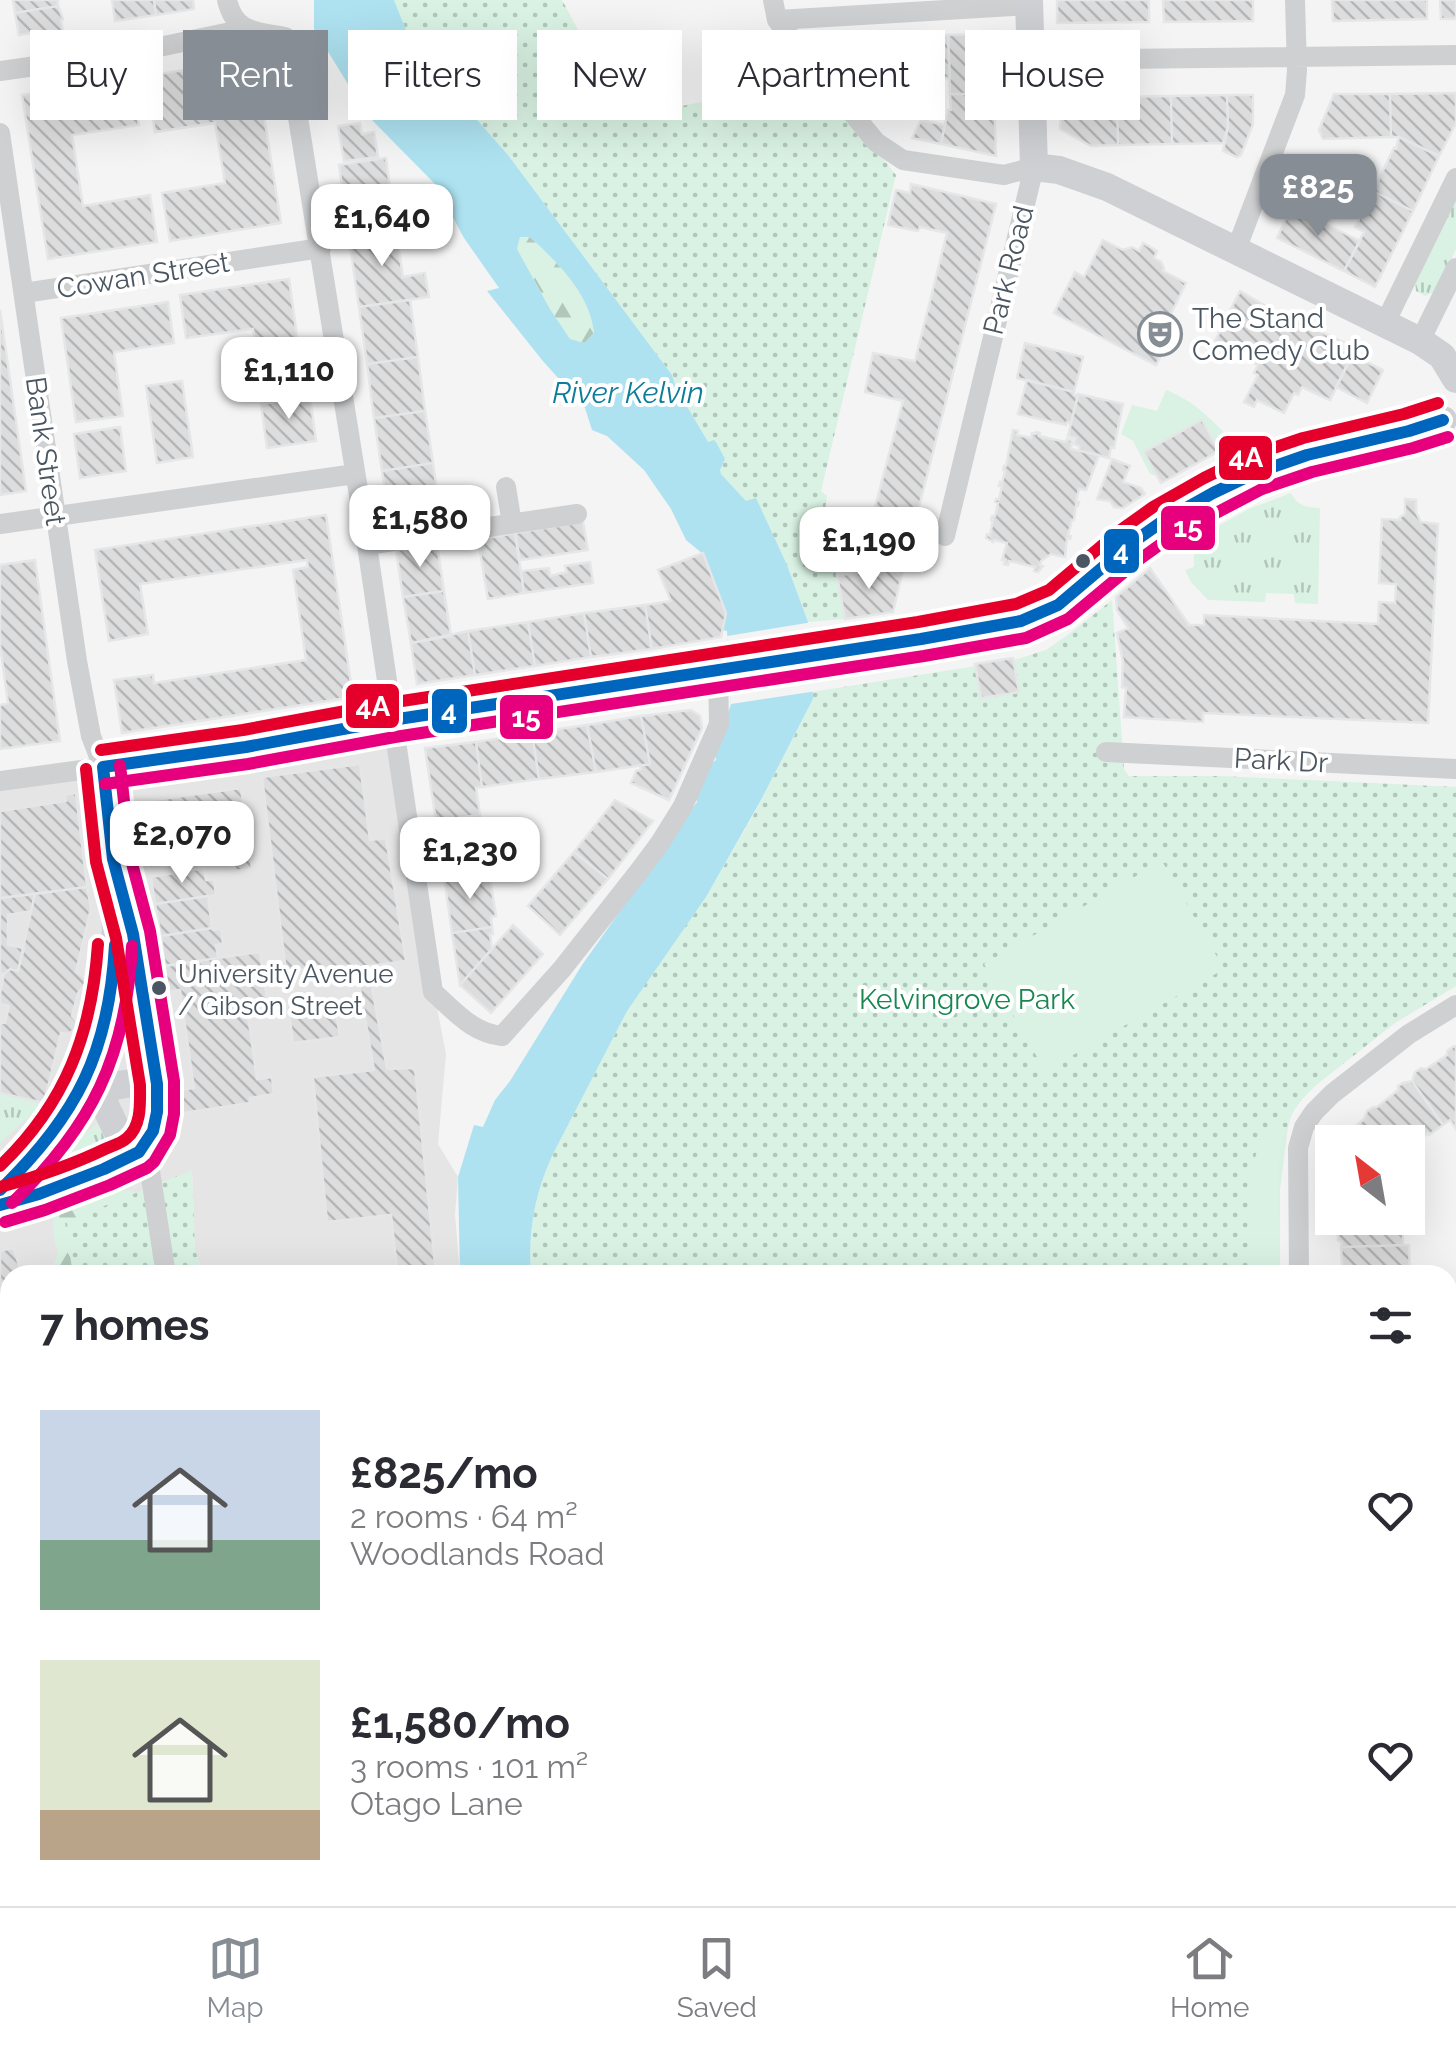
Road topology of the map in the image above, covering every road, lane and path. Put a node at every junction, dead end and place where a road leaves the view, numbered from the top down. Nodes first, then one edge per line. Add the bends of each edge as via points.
1 (228, 0) edge
2 (1295, 0) edge
3 (1029, 2) edge
4 (775, 10) edge
5 (246, 29) junction
6 (1029, 30) edge
7 (1456, 54) edge
8 (1296, 55) junction
9 (1140, 58) edge
10 (0, 71) edge
11 (1032, 120) edge
12 (0, 133) edge
13 (1034, 167) junction
14 (1456, 178) edge
15 (321, 248) junction
16 (1236, 250) junction
17 (1456, 268) edge
18 (24, 293) junction
19 (1385, 323) junction
20 (1420, 341) junction
21 (1456, 379) edge
22 (1450, 425) edge
23 (356, 474) junction
24 (506, 487) dead end
25 (578, 514) dead end
26 (55, 516) junction
27 (0, 524) edge
28 (512, 524) junction
29 (945, 536) dead end
30 (367, 544) junction
31 (723, 669) junction
32 (392, 720) junction
33 (1106, 752) dead end
34 (104, 767) junction
35 (1456, 769) edge
36 (0, 781) edge
37 (113, 859) junction
38 (1456, 1005) edge
39 (95, 1079) junction
40 (157, 1084) junction
41 (137, 1150) junction
42 (0, 1190) edge
43 (0, 1205) edge
44 (164, 1265) edge
45 (1299, 1265) edge

1 - 5 street via 234,21
2 - 8 street
3 - 4 street
3 - 6 street, Park Road
4 - 13 street via 876,142 903,160 1004,175
5 - 10 street
5 - 15 street via 286,37
7 - 8 street
8 - 9 street
8 - 16 street via 1296,95
11 - 13 street, Park Road
12 - 18 street, Bank Street
13 - 16 street via 1107,187
13 - 29 street, Park Road
14 - 19 street
15 - 18 street, Cowan Street
15 - 23 street
16 - 19 street
17 - 20 street
18 - 26 street, Bank Street
19 - 20 street
20 - 21 street via 1442,356
21 - 22 street via 1440,397 1440,412
22 - 31 street via 1255,473 1142,535 1070,596 1034,617
23 - 26 street
23 - 30 street
24 - 28 street
25 - 28 street
26 - 27 street
26 - 34 street, Bank Street via 91,736
28 - 30 street
30 - 32 street
31 - 32 street
31 - 32 street via 720,724 683,806 629,884 502,1036 471,1025 433,992
32 - 34 street
33 - 35 street, Park Dr
34 - 36 street
34 - 37 street
37 - 39 street via 114,971
37 - 40 street via 133,934
38 - 45 street via 1323,1102 1304,1127 1298,1148
39 - 40 street
39 - 41 street
39 - 42 street
40 - 41 street via 153,1130
41 - 43 street
41 - 44 street

